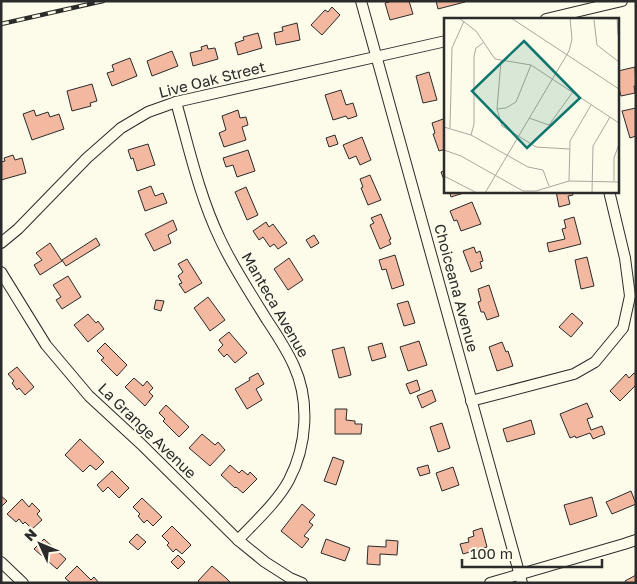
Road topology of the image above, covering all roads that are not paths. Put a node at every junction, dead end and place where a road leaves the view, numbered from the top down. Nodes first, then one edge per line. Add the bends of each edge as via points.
1 (361, 1) edge
2 (622, 1) edge
3 (569, 16) edge
4 (554, 18) edge
5 (444, 41) edge
6 (377, 56) junction
7 (176, 102) junction
8 (610, 192) edge
9 (1, 242) edge
10 (1, 272) edge
11 (472, 401) junction
12 (238, 540) junction
13 (636, 540) edge
14 (1, 562) edge
15 (521, 579) edge
16 (23, 583) edge
17 (302, 583) edge
18 (490, 583) edge

1 - 6 street, Choiceana Avenue
2 - 3 street
3 - 4 street
5 - 6 street, Live Oak Street
6 - 7 street, Live Oak Street
6 - 11 street, Choiceana Avenue
7 - 9 street, Live Oak Street via 148,112 121,128
7 - 12 street, Manteca Avenue via 203,199 220,240 295,366 303,392 305,424 298,459 289,480
8 - 11 street via 630,296 623,328 595,362 574,374
10 - 12 street, La Grange Avenue via 46,345 89,396
11 - 15 street, Choiceana Avenue
12 - 17 street, La Grange Avenue via 265,562
13 - 15 street
14 - 16 street
15 - 18 street

